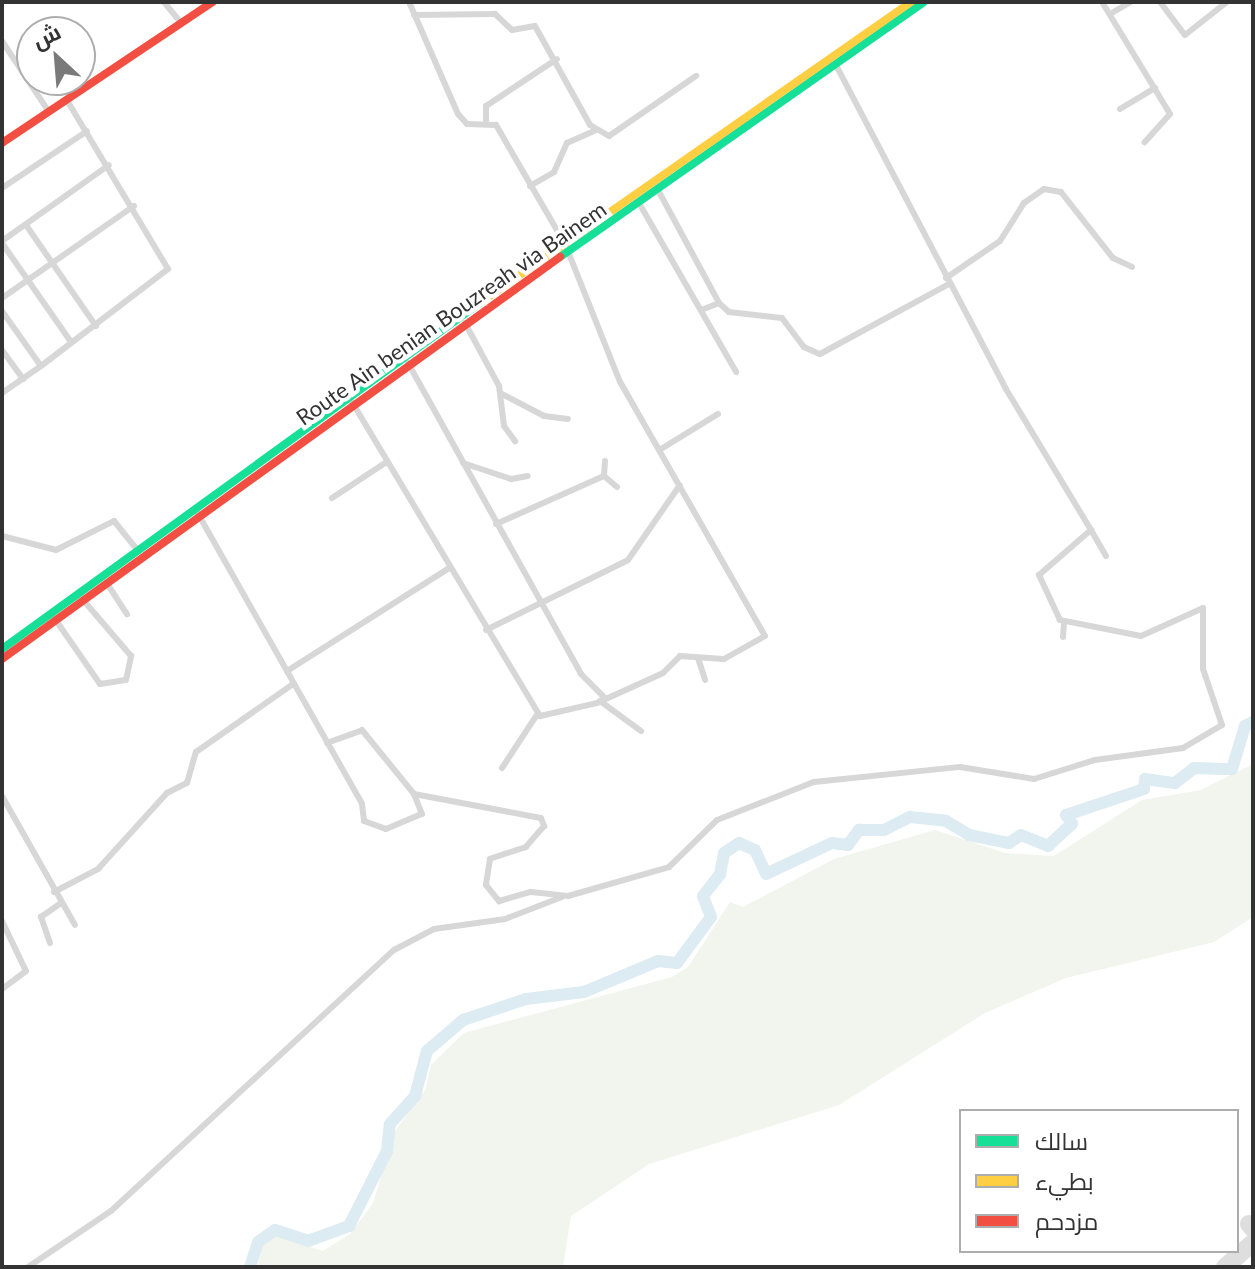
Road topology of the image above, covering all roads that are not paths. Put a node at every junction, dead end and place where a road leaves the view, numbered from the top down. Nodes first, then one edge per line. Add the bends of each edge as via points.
1 (164, 2) edge
2 (213, 2) edge
3 (409, 2) edge
4 (911, 2) edge
5 (924, 2) edge
6 (1102, 2) edge
7 (1131, 2) edge
8 (1160, 2) edge
9 (1227, 2) edge
10 (1110, 14) junction
11 (414, 15) junction
12 (180, 22) junction
13 (4, 47) edge
14 (557, 59) junction
15 (836, 65) junction
16 (696, 76) dead end
17 (1155, 88) junction
18 (67, 100) junction
19 (1120, 109) dead end
20 (49, 112) junction
21 (486, 120) junction
22 (596, 130) junction
23 (87, 131) junction
24 (1145, 142) dead end
25 (2, 143) edge
26 (109, 165) junction
27 (530, 186) junction
28 (2, 188) edge
29 (658, 190) junction
30 (639, 203) junction
31 (134, 206) junction
32 (26, 225) junction
33 (2, 242) edge
34 (567, 248) junction
35 (52, 263) junction
36 (1132, 267) dead end
37 (27, 281) junction
38 (947, 281) junction
39 (2, 298) edge
40 (719, 303) junction
41 (701, 310) junction
42 (2, 311) edge
43 (465, 323) junction
44 (96, 326) junction
45 (71, 342) junction
46 (2, 350) edge
47 (408, 363) junction
48 (41, 366) junction
49 (736, 372) dead end
50 (23, 379) junction
51 (2, 393) edge
52 (502, 394) junction
53 (352, 402) junction
54 (718, 414) dead end
55 (568, 419) dead end
56 (515, 441) dead end
57 (661, 449) junction
58 (605, 461) dead end
59 (385, 463) junction
60 (463, 463) junction
61 (528, 476) dead end
62 (604, 476) junction
63 (680, 485) junction
64 (617, 487) dead end
65 (332, 498) dead end
66 (199, 515) junction
67 (496, 524) junction
68 (1091, 530) junction
69 (2, 536) edge
70 (139, 554) junction
71 (1106, 556) dead end
72 (448, 569) junction
73 (108, 585) junction
74 (539, 599) junction
75 (84, 601) junction
76 (127, 614) dead end
77 (55, 618) junction
78 (1064, 622) junction
79 (486, 630) junction
80 (1063, 637) dead end
81 (2, 649) edge
82 (698, 658) junction
83 (2, 659) edge
84 (287, 671) junction
85 (705, 680) dead end
86 (293, 684) junction
87 (603, 700) junction
88 (538, 713) junction
89 (641, 731) dead end
90 (327, 743) junction
91 (502, 768) dead end
92 (414, 794) junction
93 (2, 796) edge
94 (54, 892) junction
95 (568, 896) junction
96 (61, 903) junction
97 (2, 921) edge
98 (75, 925) dead end
99 (50, 943) dead end
100 (2, 989) edge
101 (28, 1267) edge

1 - 12 street
2 - 12 main road
3 - 11 street
4 - 34 main road, Route Ain benian Bouzreah via Bainem
5 - 15 main road, Route Ain benian Bouzreah via Bainem
6 - 10 street
7 - 10 street
8 - 9 street via 1185,35
10 - 17 street
11 - 14 street via 495,14 512,30 535,26
11 - 21 street via 463,122
12 - 18 main road
13 - 20 street
14 - 21 street via 486,106
14 - 22 street
15 - 29 main road, Route Ain benian Bouzreah via Bainem
15 - 38 street
16 - 22 street via 616,137
17 - 19 street
17 - 24 street via 1170,114
18 - 20 main road
18 - 23 street
20 - 25 main road
21 - 27 street via 499,129
22 - 27 street via 567,143 554,172
23 - 26 street
23 - 28 street
26 - 31 street
26 - 32 street
27 - 34 street
29 - 30 main road, Route Ain benian Bouzreah via Bainem
29 - 40 street
30 - 34 main road, Route Ain benian Bouzreah via Bainem
30 - 41 street
31 - 35 street
31 - 44 street via 168,269
32 - 33 street
32 - 35 street
33 - 37 street
34 - 43 main road, Route Ain benian Bouzreah via Bainem
34 - 57 street via 616,374
34 - 66 main road, Route Ain benian Bouzreah via Bainem
35 - 37 street
35 - 44 street
36 - 38 street via 1113,258 1061,192 1044,189 1024,203 1000,241
37 - 39 street
37 - 45 street
38 - 40 street via 820,354 804,347 785,319 729,312
38 - 68 street
40 - 41 street
41 - 49 street
42 - 48 street
43 - 47 main road, Route Ain benian Bouzreah via Bainem
43 - 52 street
44 - 45 street
45 - 48 street
46 - 50 street
47 - 53 main road, Route Ain benian Bouzreah via Bainem
47 - 60 street
48 - 50 street
50 - 51 street
52 - 55 street via 544,416
52 - 56 street via 504,426
53 - 59 street
53 - 66 main road, Route Ain benian Bouzreah via Bainem
54 - 57 street
57 - 63 street
58 - 62 street
59 - 65 street
59 - 72 street
60 - 61 street via 511,479
60 - 67 street
62 - 64 street
62 - 67 street
63 - 74 street via 628,560
63 - 82 street via 765,636 724,659
66 - 70 main road, Route Ain benian Bouzreah via Bainem
66 - 73 main road, Route Ain benian Bouzreah via Bainem
66 - 84 street
67 - 74 street
68 - 71 street
68 - 78 street via 1039,575
69 - 70 street via 56,550 114,521
70 - 77 main road, Route Ain benian Bouzreah via Bainem
72 - 79 street
72 - 84 street
73 - 75 main road, Route Ain benian Bouzreah via Bainem
73 - 76 street
74 - 79 street
74 - 87 street via 589,686
75 - 77 main road, Route Ain benian Bouzreah via Bainem
75 - 77 street via 131,656 126,680 100,684
77 - 81 main road, Route Ain benian Bouzreah via Bainem
77 - 83 main road, Route Ain benian Bouzreah via Bainem
78 - 80 street
78 - 95 street via 1145,636 1203,608 1203,669 1222,725 1183,748 1095,760 1034,779 960,767 814,782 717,820 674,864
79 - 88 street
82 - 85 street
82 - 87 street via 680,656 663,673
84 - 86 street
86 - 90 street
86 - 94 street via 196,752 187,783 167,793 98,869
87 - 88 street
87 - 89 street
88 - 91 street
90 - 92 street via 366,732
90 - 92 street via 374,828 422,814
92 - 95 street via 541,818 544,826 526,847 490,859 488,894 499,901 531,892
93 - 94 street
94 - 96 street
95 - 101 street via 505,919 434,929 394,950 111,1211
96 - 98 street
96 - 99 street via 41,917
97 - 100 street via 26,971

